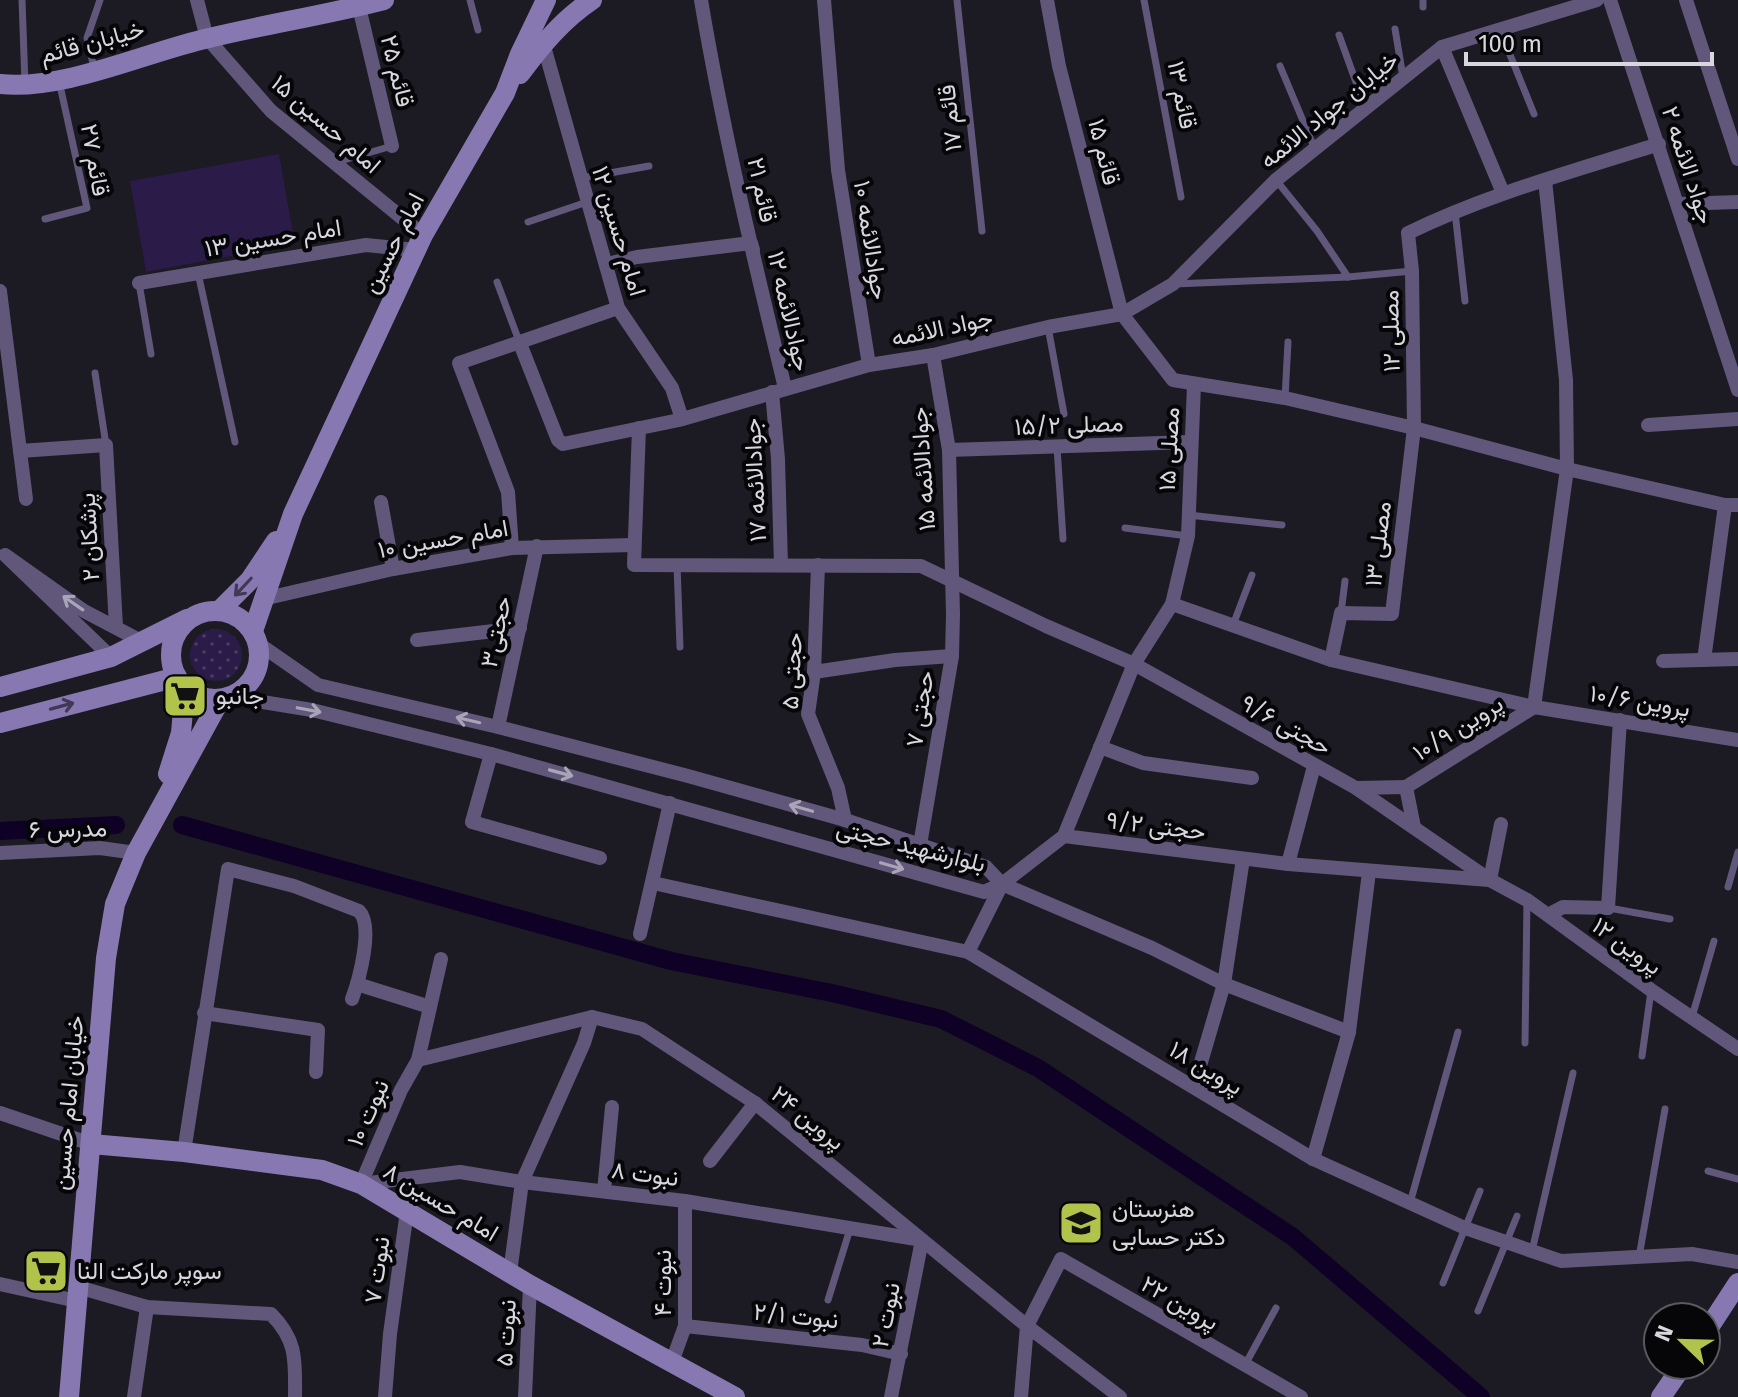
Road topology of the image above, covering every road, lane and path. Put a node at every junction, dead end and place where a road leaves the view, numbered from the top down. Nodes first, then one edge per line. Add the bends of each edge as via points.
1 (22, 0) edge
2 (100, 0) edge
3 (197, 0) edge
4 (384, 0) edge
5 (470, 0) edge
6 (546, 0) edge
7 (592, 0) edge
8 (701, 0) edge
9 (824, 0) edge
10 (957, 0) edge
11 (1047, 0) edge
12 (1144, 0) edge
13 (1597, 0) edge
14 (1610, 0) edge
15 (1686, 0) edge
16 (359, 7) junction
17 (1395, 29) dead end
18 (478, 30) dead end
19 (1500, 30) junction
20 (1339, 35) dead end
21 (207, 38) junction
22 (543, 43) junction
23 (1442, 47) junction
24 (1280, 66) dead end
25 (94, 70) junction
26 (1403, 77) junction
27 (59, 79) junction
28 (0, 86) edge
29 (25, 86) junction
30 (505, 93) junction
31 (1365, 107) junction
32 (1534, 114) dead end
33 (1659, 144) junction
34 (392, 146) joint
35 (1314, 147) junction
36 (1738, 159) edge
37 (335, 163) junction
38 (649, 166) dead end
39 (580, 178) junction
40 (1276, 180) junction
41 (1545, 180) junction
42 (1503, 193) junction
43 (1181, 197) dead end
44 (587, 202) junction
45 (1738, 202) edge
46 (1678, 204) junction
47 (1455, 210) junction
48 (45, 219) dead end
49 (528, 222) dead end
50 (982, 231) dead end
51 (420, 242) junction
52 (751, 243) junction
53 (607, 264) junction
54 (1412, 271) junction
55 (198, 272) junction
56 (1348, 277) junction
57 (497, 282) dead end
58 (139, 283) joint
59 (1173, 284) junction
60 (0, 291) edge
61 (1465, 301) dead end
62 (618, 308) junction
63 (1122, 314) junction
64 (1048, 327) junction
65 (519, 341) junction
66 (1288, 342) dead end
67 (151, 354) dead end
68 (933, 355) junction
69 (869, 365) junction
70 (95, 373) dead end
71 (1194, 385) junction
72 (779, 390) junction
73 (1738, 390) edge
74 (1285, 398) junction
75 (1064, 414) dead end
76 (682, 419) junction
77 (1738, 419) edge
78 (1648, 425) dead end
79 (639, 428) junction
80 (1414, 428) junction
81 (235, 442) dead end
82 (1191, 442) junction
83 (106, 445) junction
84 (1057, 447) junction
85 (949, 450) junction
86 (20, 451) junction
87 (1567, 469) junction
88 (26, 499) dead end
89 (381, 502) dead end
90 (1731, 505) edge
91 (293, 514) junction
92 (1187, 515) junction
93 (1282, 525) dead end
94 (1125, 528) dead end
95 (1188, 536) junction
96 (1063, 539) dead end
97 (634, 545) junction
98 (537, 546) junction
99 (512, 548) junction
100 (3, 553) edge
101 (677, 565) junction
102 (781, 565) junction
103 (818, 565) junction
104 (393, 569) junction
105 (1252, 575) dead end
106 (950, 581) junction
107 (1345, 581) dead end
108 (263, 599) junction
109 (1172, 604) junction
110 (220, 610) junction
111 (1341, 613) junction
112 (191, 618) junction
113 (1232, 626) junction
114 (116, 627) junction
115 (520, 628) junction
116 (256, 638) junction
117 (417, 640) dead end
118 (141, 641) junction
119 (680, 647) dead end
120 (952, 656) junction
121 (111, 657) junction
122 (1738, 659) edge
123 (1331, 660) junction
124 (1704, 660) junction
125 (1663, 661) dead end
126 (1134, 664) junction
127 (814, 672) junction
128 (181, 683) junction
129 (0, 687) edge
130 (123, 689) junction
131 (226, 698) junction
132 (1534, 707) junction
133 (1620, 720) junction
134 (0, 723) edge
135 (498, 727) junction
136 (1738, 740) edge
137 (1100, 747) junction
138 (491, 754) junction
139 (1314, 766) junction
140 (1252, 778) dead end
141 (1406, 787) junction
142 (1356, 788) junction
143 (670, 803) junction
144 (845, 820) junction
145 (151, 822) junction
146 (1501, 824) dead end
147 (1414, 827) junction
148 (1064, 836) junction
149 (920, 845) junction
150 (1738, 852) edge
151 (0, 853) edge
152 (136, 853) junction
153 (600, 858) dead end
154 (1243, 859) junction
155 (1288, 864) junction
156 (1369, 872) junction
157 (1490, 880) junction
158 (653, 883) junction
159 (1002, 884) junction
160 (1728, 887) dead end
161 (1527, 900) junction
162 (1608, 908) junction
163 (1548, 915) junction
164 (1670, 919) dead end
165 (640, 934) dead end
166 (1714, 941) dead end
167 (968, 952) junction
168 (441, 959) dead end
169 (357, 984) junction
170 (1224, 984) junction
171 (1651, 990) junction
172 (352, 999) dead end
173 (430, 1007) junction
174 (204, 1013) junction
175 (592, 1017) junction
176 (1692, 1017) junction
177 (1349, 1032) junction
178 (1458, 1032) dead end
179 (1525, 1043) dead end
180 (1738, 1049) edge
181 (1642, 1056) dead end
182 (418, 1060) junction
183 (316, 1072) dead end
184 (1573, 1073) dead end
185 (1194, 1086) junction
186 (755, 1103) junction
187 (612, 1107) dead end
188 (1665, 1109) dead end
189 (0, 1113) edge
190 (91, 1144) junction
191 (184, 1152) junction
192 (1313, 1159) junction
193 (710, 1161) dead end
194 (1708, 1171) dead end
195 (1738, 1179) edge
196 (522, 1182) junction
197 (361, 1184) junction
198 (604, 1191) junction
199 (1480, 1191) dead end
200 (685, 1201) junction
201 (1410, 1203) junction
202 (407, 1211) junction
203 (1517, 1216) dead end
204 (1465, 1228) junction
205 (850, 1229) junction
206 (922, 1240) junction
207 (1506, 1243) junction
208 (1532, 1251) junction
209 (1639, 1258) junction
210 (1738, 1262) edge
211 (510, 1273) junction
212 (1443, 1283) dead end
213 (1738, 1283) edge
214 (0, 1284) edge
215 (530, 1285) junction
216 (78, 1294) junction
217 (828, 1300) dead end
218 (147, 1307) junction
219 (1276, 1308) dead end
220 (1722, 1308) edge
221 (1478, 1311) dead end
222 (685, 1326) junction
223 (1027, 1326) junction
224 (901, 1354) junction
225 (672, 1362) junction
226 (1245, 1365) junction
227 (526, 1389) edge
228 (69, 1397) edge
229 (134, 1397) edge
230 (295, 1397) edge
231 (385, 1397) edge
232 (735, 1397) edge
233 (891, 1397) edge
234 (1021, 1397) edge
235 (1120, 1397) edge
236 (1301, 1397) edge

1 - 29 lane
2 - 25 lane via 87,38
3 - 21 street
4 - 16 street, خیابان قائم
5 - 18 lane
6 - 30 street, امام حسین
7 - 22 street
8 - 52 street, قائم ۲۱
9 - 69 street, جوادالائمه ۱۰ via 838,170
10 - 50 lane, قائم ۱۷
11 - 63 street, قائم ۱۵
12 - 43 lane, قائم ۱۳
13 - 19 street, خیابان جواد الائمه
14 - 33 street, جواد الائمه ۲
15 - 36 street
16 - 21 street, خیابان قائم
16 - 34 street, قائم ۲۵
17 - 26 lane
19 - 23 street, خیابان جواد الائمه
19 - 32 lane
20 - 31 lane
21 - 25 street, خیابان قائم
21 - 37 street, امام حسین ۱۵ via 271,111
22 - 30 street
22 - 39 street, امام حسین ۱۲
23 - 26 street, خیابان جواد الائمه
23 - 42 street
24 - 35 lane
25 - 27 street, خیابان قائم
26 - 31 street, خیابان جواد الائمه
27 - 29 street, خیابان قائم
27 - 48 lane, قائم ۲۷ via 87,208
28 - 29 street, خیابان قائم
30 - 51 street, امام حسین
31 - 35 street, خیابان جواد الائمه
33 - 41 street
33 - 46 street, جواد الائمه ۲
34 - 37 lane
35 - 40 street, خیابان جواد الائمه
37 - 51 street, امام حسین ۱۵
38 - 39 lane
39 - 44 street, امام حسین ۱۲
40 - 56 lane
40 - 59 street, خیابان جواد الائمه
41 - 42 street
41 - 87 street via 1566,380
42 - 47 street
44 - 49 lane
44 - 53 street, امام حسین ۱۲
45 - 46 street
46 - 73 street, جواد الائمه ۲
47 - 54 street, مصلی ۱۲ via 1408,233
47 - 61 lane
51 - 55 street, امام حسین ۱۳ via 366,245
51 - 91 street, امام حسین
52 - 53 street
52 - 72 street, قائم ۲۱
53 - 62 street, امام حسین ۱۲
54 - 56 lane
54 - 80 street, مصلی ۱۲
55 - 58 street, امام حسین ۱۳
55 - 81 lane
56 - 59 lane
57 - 65 lane
58 - 67 lane
59 - 63 street, خیابان جواد الائمه
60 - 86 street
62 - 65 street
62 - 76 street, امام حسین ۱۲ via 672,388
63 - 64 street, جواد الائمه
63 - 71 street via 1173,380
64 - 68 street, جواد الائمه
64 - 75 lane
65 - 79 street, جواد الائمه via 560,443
65 - 99 street via 459,363 508,492
66 - 74 lane
68 - 69 street, جواد الائمه
68 - 85 street, جوادالائمه ۱۵
69 - 72 street, جواد الائمه
70 - 83 lane
71 - 74 street
71 - 82 street, مصلی ۱۵
72 - 76 street, جواد الائمه
72 - 102 street, جوادالائمه ۱۷
74 - 80 street
76 - 79 street, جواد الائمه
77 - 78 street
79 - 97 street
80 - 87 street
80 - 111 street, مصلی ۱۳ via 1392,614
82 - 84 street, مصلی ۱۵/۲
82 - 92 street, مصلی ۱۵
83 - 86 street
83 - 114 street, پزشکان ۲
84 - 85 street, مصلی ۱۵/۲
84 - 96 lane
85 - 106 street, جوادالائمه ۱۵
86 - 88 street
87 - 90 street
87 - 132 street
89 - 104 street
90 - 124 street
91 - 108 street, امام حسین
91 -> 110 street, امام حسین via 250,580
92 - 93 lane
92 - 95 street, مصلی ۱۵
94 - 95 lane
95 - 109 street, مصلی ۱۵
97 - 98 street, ۱۰ امام حسین
97 - 101 street, حجتی ۹/۶ via 634,565
98 - 99 street, ۱۰ امام حسین
98 - 115 street, حجتی۳
99 - 104 street, ۱۰ امام حسین
114 -> 100 street via 84,611
100 - 121 street
101 - 102 street, حجتی ۹/۶
101 - 119 lane
102 - 103 street, حجتی ۹/۶
103 - 106 street, حجتی ۹/۶ via 921,566
103 - 127 street, حجتی ۵
104 - 108 street, ۱۰ امام حسین
105 - 113 lane
106 - 120 street, حجتی ۷
106 - 126 street, حجتی ۹/۶
107 - 111 lane
108 - 116 street, امام حسین
109 - 113 street, پروین ۱۰/۶
109 - 126 street, مصلی ۱۵
110 - 112 street
110 - 116 street via 235,615
111 - 123 street, مصلی ۱۳
112 - 118 street
112 - 128 street via 172,644 171,661
113 - 123 street, پروین ۱۰/۶
114 - 118 street
115 - 117 street
115 - 135 street, حجتی۳
116 - 131 street via 256,673 246,687
135 -> 116 street, بلوارشهید حجتی via 318,685
118 - 121 street
120 - 127 street
120 - 149 street, حجتی ۷
121 - 129 street
121 - 130 street
122 - 124 street
123 - 132 street, پروین ۱۰/۶
124 - 125 street
126 - 137 street, مصلی ۱۵
126 - 139 street, حجتی ۹/۶
127 - 144 street, حجتی ۵ via 808,714
128 - 130 street
128 - 131 street via 201,698
128 - 145 street, خیابان امام حسین via 181,733
134 -> 130 street
131 -> 138 street, بلوارشهید حجتی via 312,710
131 - 145 street, خیابان امام حسین
132 - 133 street, پروین ۱۰/۶
132 - 141 street, پروین ۱۰/۹
133 - 136 street, پروین ۱۰/۶
133 - 162 street
144 -> 135 street, بلوارشهید حجتی
137 - 140 street via 1143,763
137 - 148 street, مصلی ۱۵
138 -> 143 street, بلوارشهید حجتی
138 - 153 street via 472,822
139 - 142 street, حجتی ۹/۶
139 - 155 street
141 - 142 street
141 - 147 street
142 - 147 street, حجتی ۹/۶
143 - 158 street
143 -> 159 street, بلوارشهید حجتی via 984,892
144 - 149 street, بلوارشهید حجتی
145 - 152 street, خیابان امام حسین
146 - 157 street
147 - 157 street, پروین ۱۲
148 - 154 street, حجتی ۹/۲
148 - 159 street
149 - 159 street, بلوارشهید حجتی via 986,867
150 - 160 lane
151 - 152 street, مدرس ۶ via 100,848
152 - 190 street, خیابان امام حسین via 115,904 106,958
154 - 155 street, پروین ۱۲
154 - 170 street
155 - 156 street, پروین ۱۲
156 - 157 street, پروین ۱۲
156 - 177 street
157 - 161 street, پروین ۱۲
158 - 165 street
158 - 167 street, پروین ۱۸
159 - 167 street
159 - 170 street
161 - 163 street, پروین ۱۲
161 - 179 lane
162 - 163 street via 1563,907
162 - 164 lane
163 - 171 street, پروین ۱۲
166 - 176 lane
167 - 185 street, پروین ۱۸
168 - 173 street, نبوت ۱۰
169 - 172 street
169 - 173 street
169 - 174 street via 367,926 359,911 228,869
170 - 177 street
170 - 185 street
171 - 176 street, پروین ۱۲
171 - 181 lane
173 - 182 street, نبوت ۱۰
174 - 183 street via 318,1030
174 - 191 street
175 - 182 street, پروین ۲۴
175 - 186 street, پروین ۲۴ via 642,1029
175 - 196 street
176 - 180 street, پروین ۱۲
177 - 192 street
178 - 201 lane
182 - 197 street, نبوت ۱۰
184 - 208 lane
185 - 192 street, پروین ۱۸
186 - 193 street
186 - 206 street, پروین ۲۴
187 - 198 street
188 - 209 lane
189 - 190 street
190 - 191 street, امام حسین ۸
190 - 216 street, خیابان امام حسین
191 - 197 street, امام حسین ۸ via 322,1170
192 - 201 street, پروین ۱۸
194 - 195 lane
196 - 197 street, نبوت ۸ via 460,1172
196 - 198 street, نبوت ۸
196 - 211 street
197 - 202 street, امام حسین ۸
198 - 200 street, نبوت ۸
199 - 204 lane
200 - 205 street, نبوت ۸
200 - 222 street, نبوت ۴
201 - 204 street, پروین ۱۸
202 - 211 street, امام حسین ۸
202 - 231 street, نبوت ۷
203 - 207 lane
204 - 207 street, پروین ۱۸
204 - 212 lane
205 - 206 street, نبوت ۸
205 - 217 lane
206 - 223 street, پروین ۲۴
206 - 224 street, نبوت ۲
207 - 208 street, پروین ۱۸
207 - 221 lane
208 - 209 street, پروین ۱۸ via 1561,1261
209 - 210 street, پروین ۱۸ via 1692,1254
211 - 215 street, امام حسین ۸
213 - 220 street
214 - 216 street
215 - 225 street, امام حسین ۸
215 - 227 street, نبوت ۵
216 - 218 street
216 - 228 street, خیابان امام حسین
218 - 229 street
218 - 230 street via 271,1314 284,1327 295,1352
219 - 226 lane
222 - 224 street, نبوت ۲/۱
222 - 225 street, نبوت ۴
223 - 226 street, پروین ۲۲ via 1061,1259
223 - 234 street
223 - 235 street, پروین ۲۴
224 - 233 street, نبوت ۲
225 - 232 street, امام حسین ۸
226 - 236 street, پروین ۲۲

